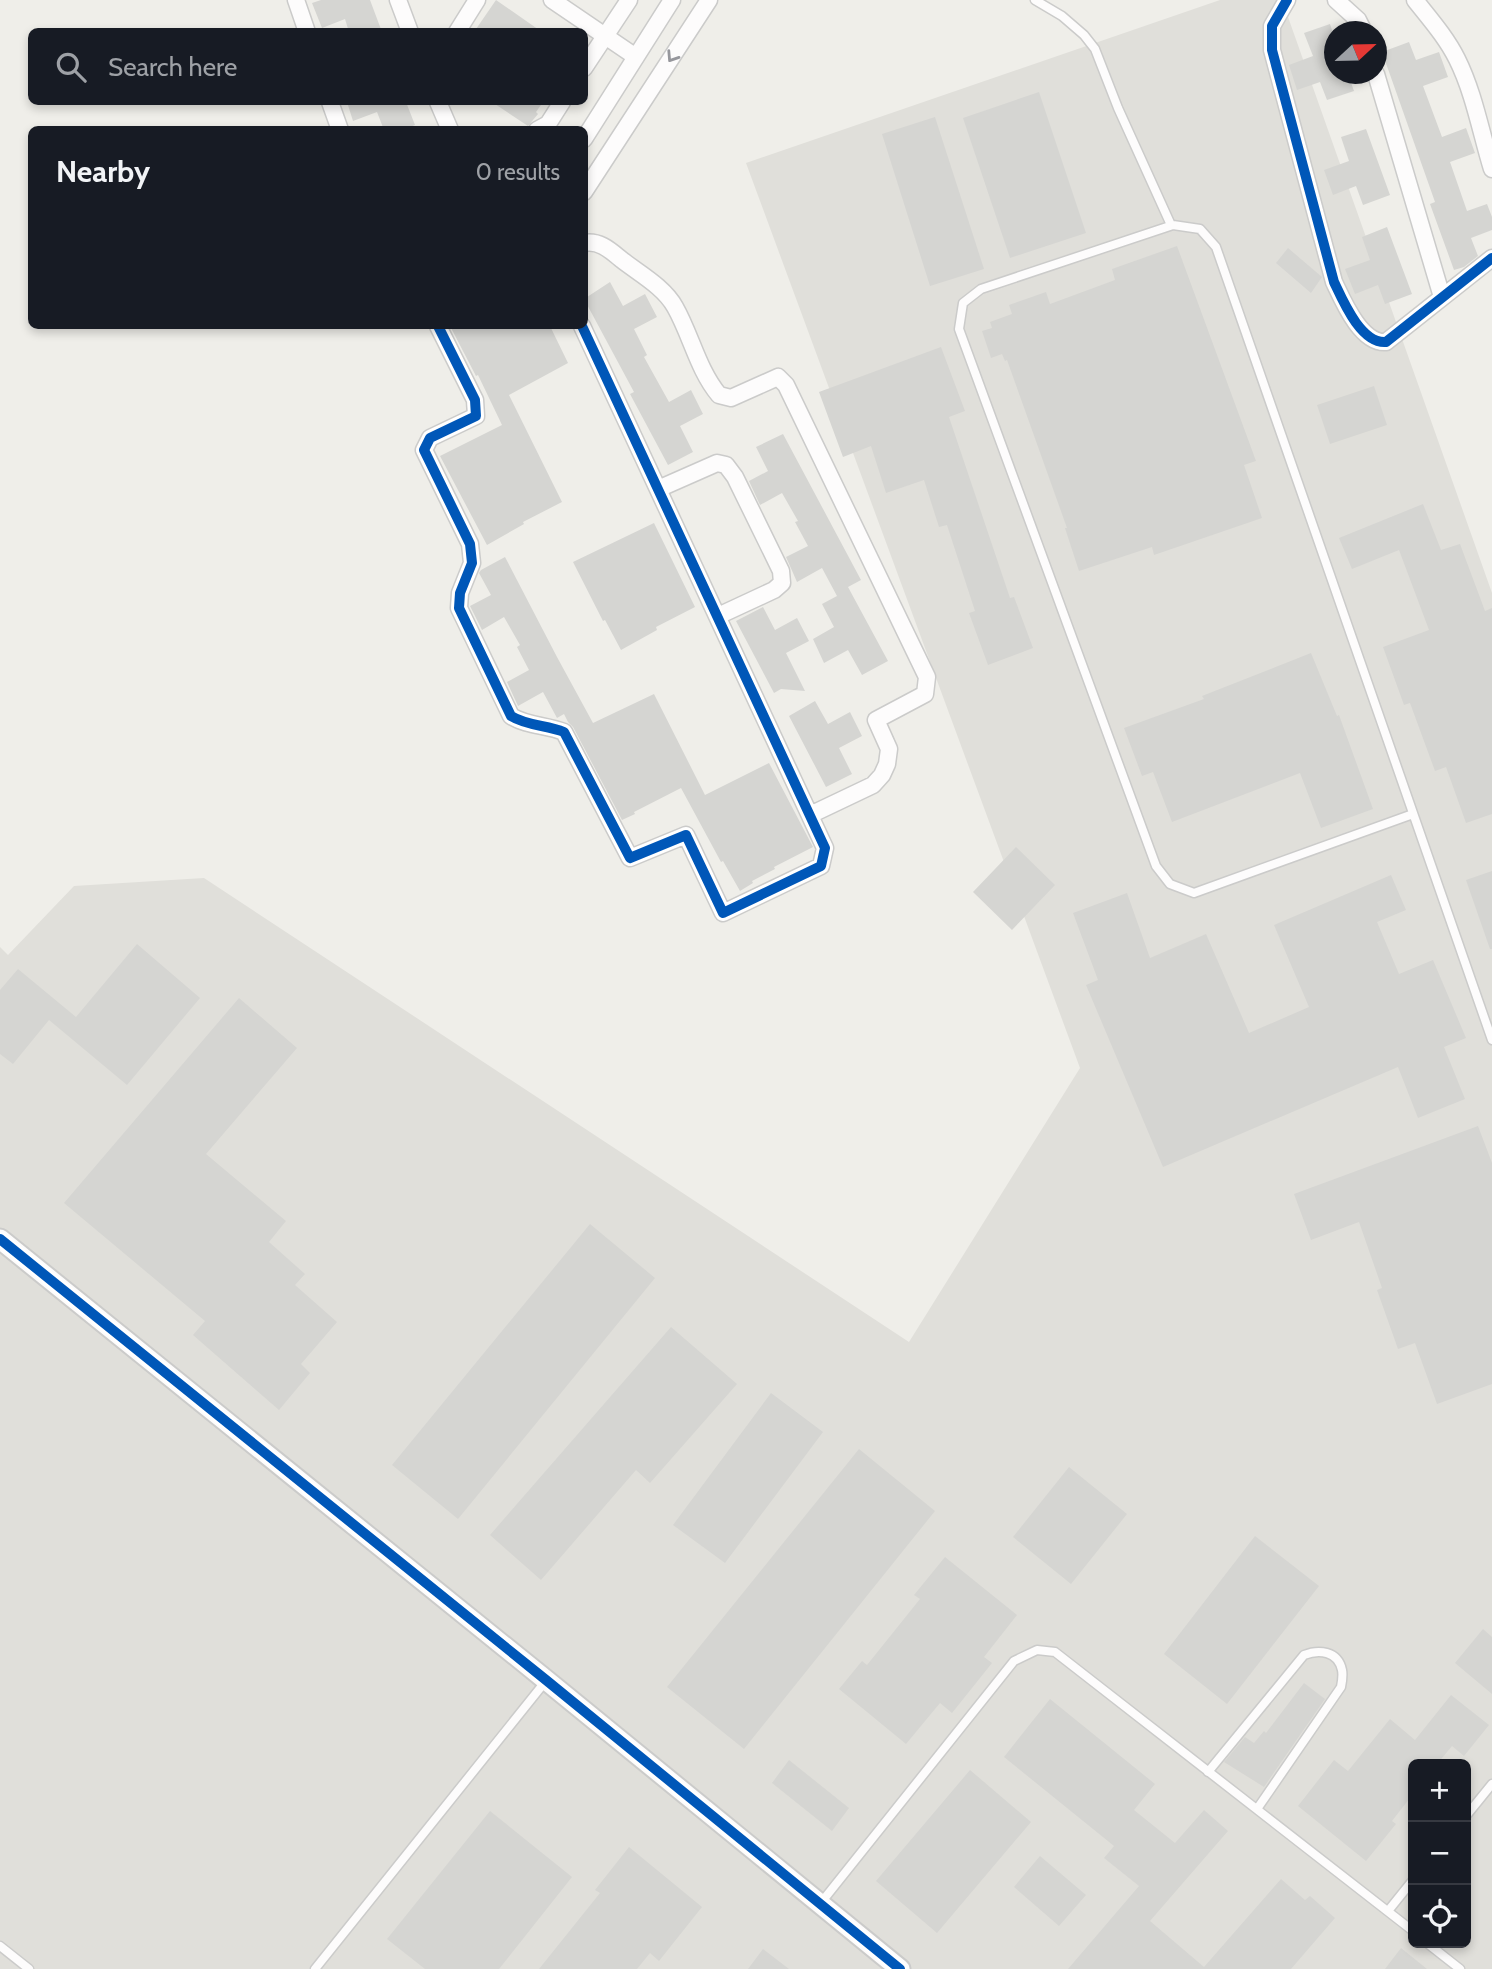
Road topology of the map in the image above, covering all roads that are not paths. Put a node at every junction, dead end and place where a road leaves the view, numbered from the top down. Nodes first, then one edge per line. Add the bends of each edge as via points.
1 (296, 0) edge
2 (398, 0) edge
3 (477, 0) edge
4 (552, 0) edge
5 (629, 0) edge
6 (672, 0) edge
7 (709, 0) edge
8 (1035, 0) edge
9 (1287, 0) edge
10 (1336, 0) edge
11 (1415, 0) edge
12 (1358, 21) edge
13 (306, 28) edge
14 (408, 28) edge
15 (460, 28) edge
16 (606, 37) junction
17 (636, 57) junction
18 (588, 62) edge
19 (1379, 84) edge
20 (331, 105) edge
21 (439, 105) edge
22 (560, 105) edge
23 (339, 126) edge
24 (448, 126) edge
25 (544, 126) edge
26 (588, 133) edge
27 (1492, 169) edge
28 (588, 186) edge
29 (1171, 225) junction
30 (588, 242) edge
31 (1492, 258) edge
32 (1442, 297) junction
33 (440, 329) edge
34 (583, 329) edge
35 (658, 489) junction
36 (718, 617) junction
37 (810, 814) junction
38 (1413, 814) junction
39 (1492, 1040) edge
40 (0, 1239) edge
41 (546, 1680) junction
42 (1208, 1772) junction
43 (1492, 1784) edge
44 (1257, 1809) junction
45 (1471, 1810) edge
46 (1409, 1885) edge
47 (820, 1904) junction
48 (1388, 1911) junction
49 (1408, 1927) edge
50 (0, 1946) edge
51 (1433, 1948) edge
52 (29, 1969) edge
53 (315, 1969) edge
54 (900, 1969) edge
55 (1460, 1969) edge

1 - 13 street
2 - 14 street
3 - 15 street
4 - 16 street
5 - 16 street
6 - 17 street
7 -> 28 street
8 - 29 lane via 1062,16 1095,49
9 - 32 street via 1272,26 1272,50 1334,282 1348,310 1373,339 1386,342
10 - 12 street
11 - 27 street via 1457,59
16 - 17 street
16 - 18 street
17 - 26 street
19 - 32 street
20 - 23 street
21 - 24 street
22 - 25 street
29 - 38 lane via 1200,229 1216,247
29 - 38 lane via 981,289 963,303 959,329 1156,866 1170,884 1194,893
30 - 37 street via 603,245 664,292 719,395 731,398 778,377 786,385 927,677 925,694 876,720 888,749 882,775 873,785
31 - 32 street
33 - 37 street via 475,400 475,416 429,438 424,450 470,544 472,563 459,608 512,716 564,732 630,858 686,835 723,913 821,866 825,848
34 - 35 street
35 - 36 street
35 - 36 street via 717,463 726,465 781,571 782,583 774,590
36 - 37 street
38 - 39 lane
40 - 41 street
41 - 47 street
41 - 53 lane
42 - 44 lane
42 - 44 lane via 1304,1655 1326,1652 1338,1660 1343,1671 1341,1687
42 - 47 lane via 1055,1652 1037,1650 1014,1661
43 - 45 lane
44 - 48 lane
46 - 48 lane
47 - 54 street
48 - 49 lane
50 - 52 lane
51 - 55 lane

